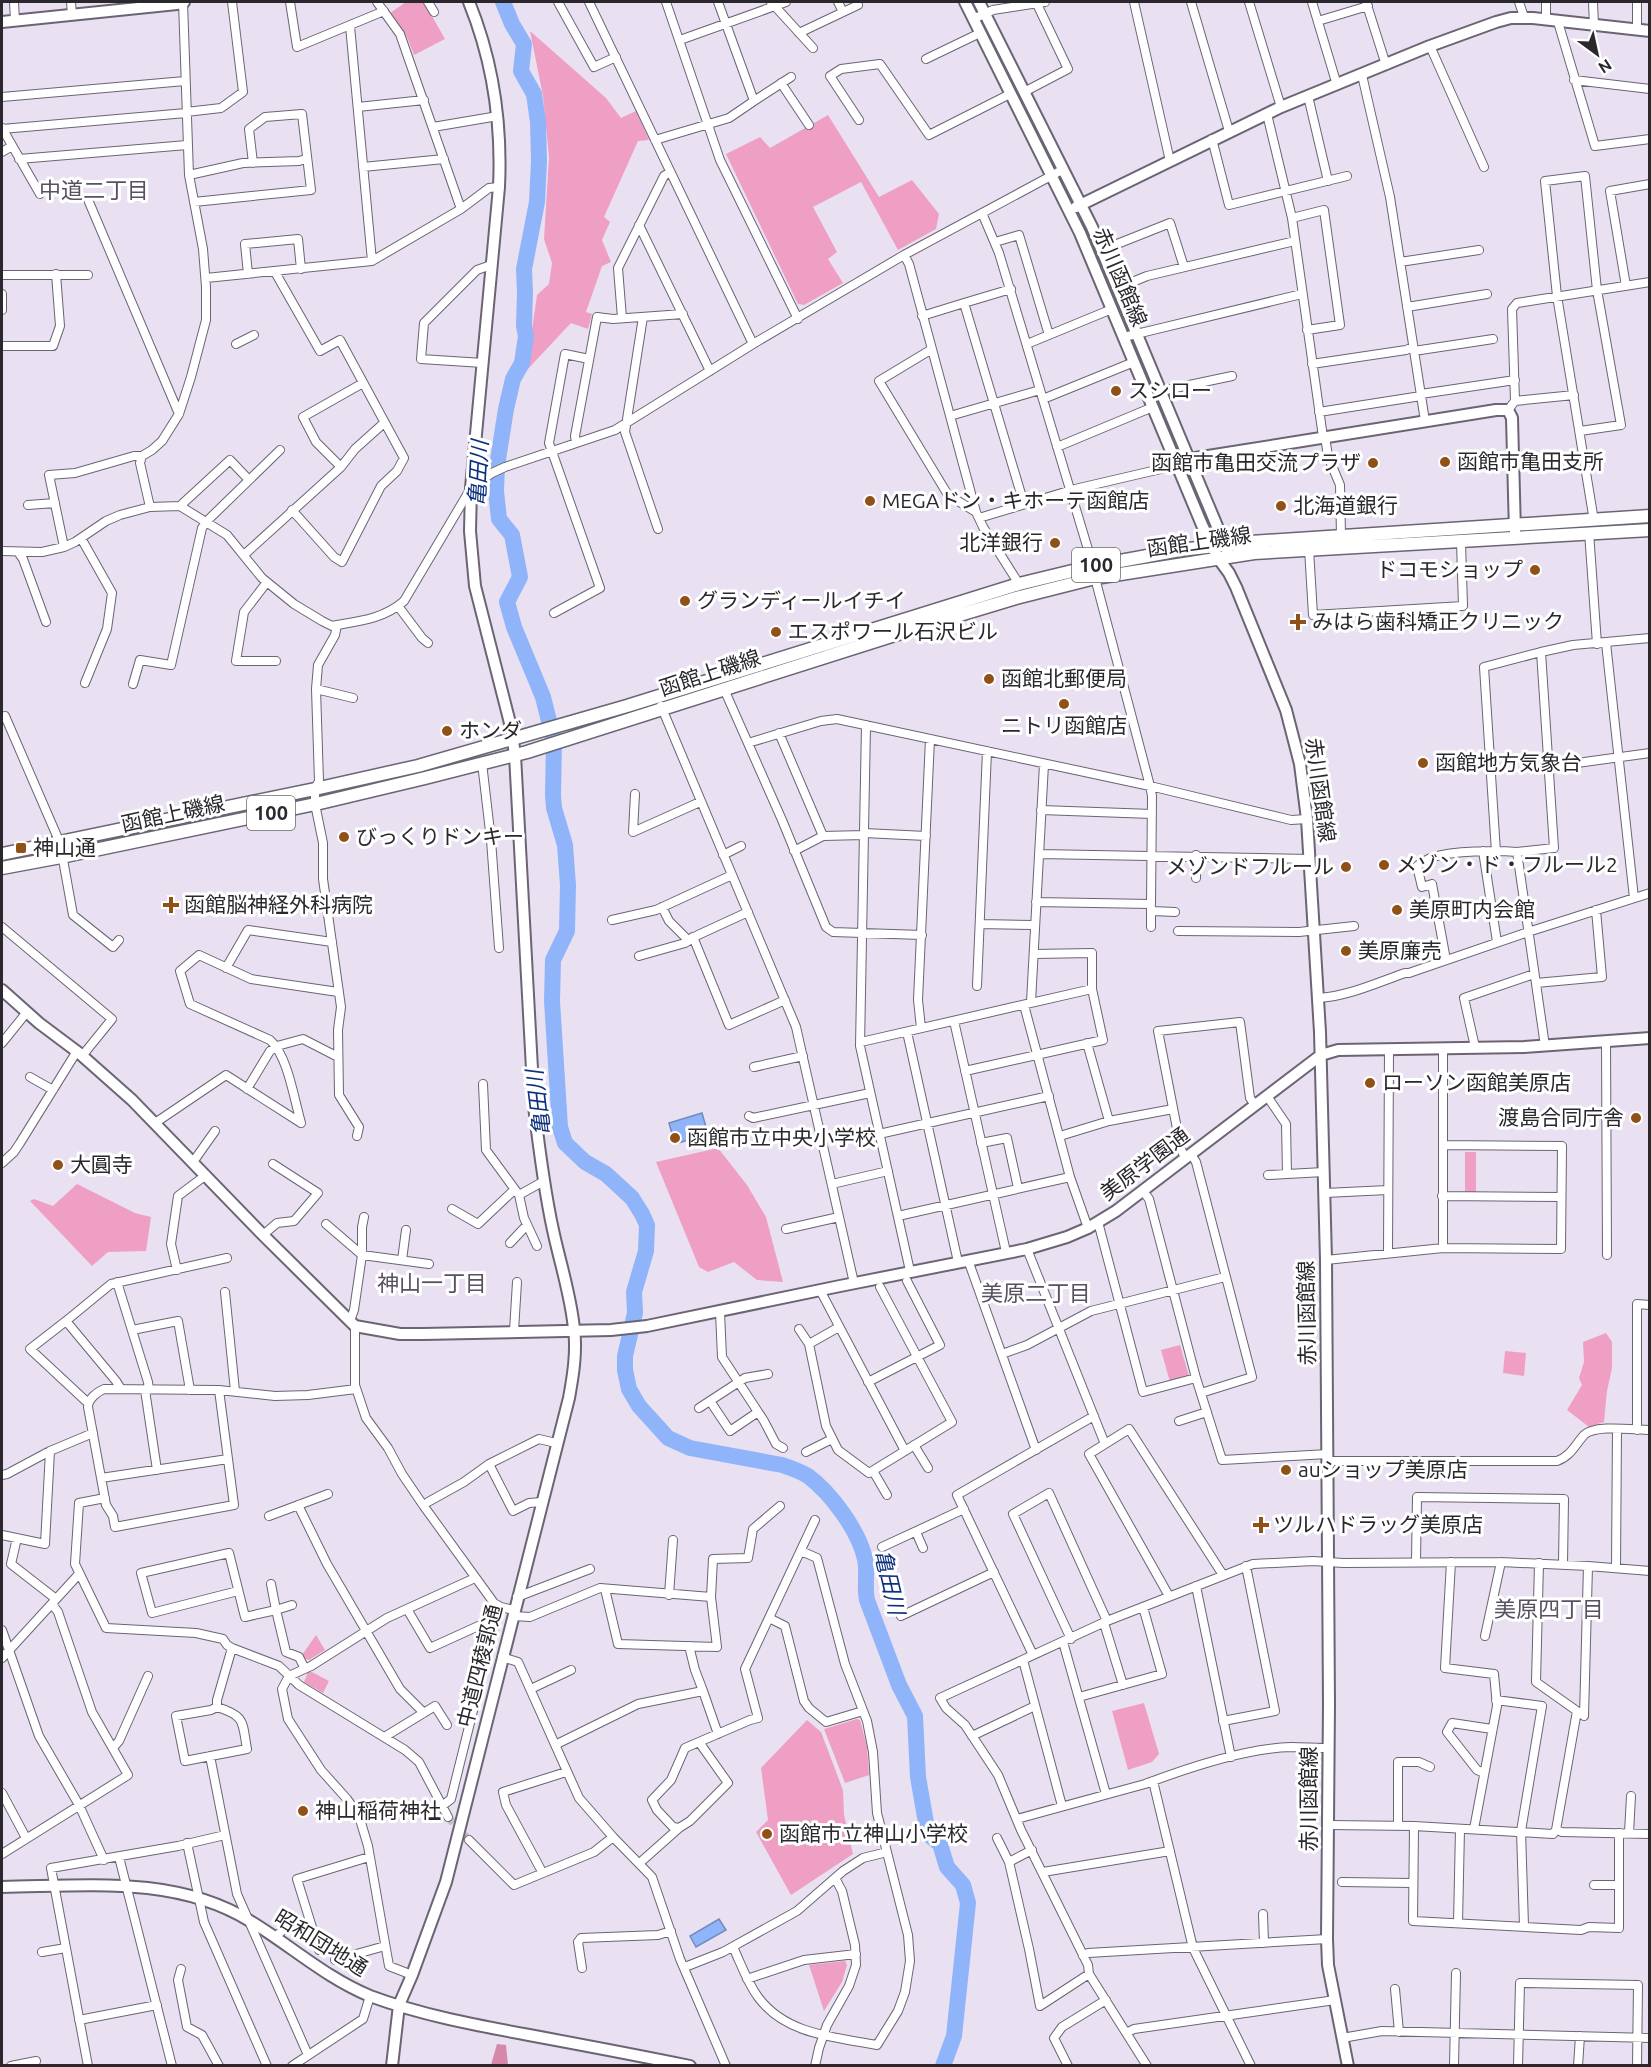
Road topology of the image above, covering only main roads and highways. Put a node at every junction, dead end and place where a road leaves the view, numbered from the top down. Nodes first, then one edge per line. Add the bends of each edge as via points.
1 (1650, 516) edge
2 (1650, 530) edge
3 (1094, 572) junction
4 (660, 703) junction
5 (2, 854) edge
6 (2, 868) edge

1 - 3 main road, 函館上磯線 / 100 via 1219,545 1179,550
2 - 3 main road, 函館上磯線 / 100 via 1310,549
3 - 4 main road, 函館上磯線 / 100 via 724,689
3 - 4 main road, 函館上磯線 / 100 via 1019,585
4 - 5 main road, 函館上磯線 / 100 via 418,766
4 - 6 main road, 函館上磯線 / 100 via 568,739 425,778

